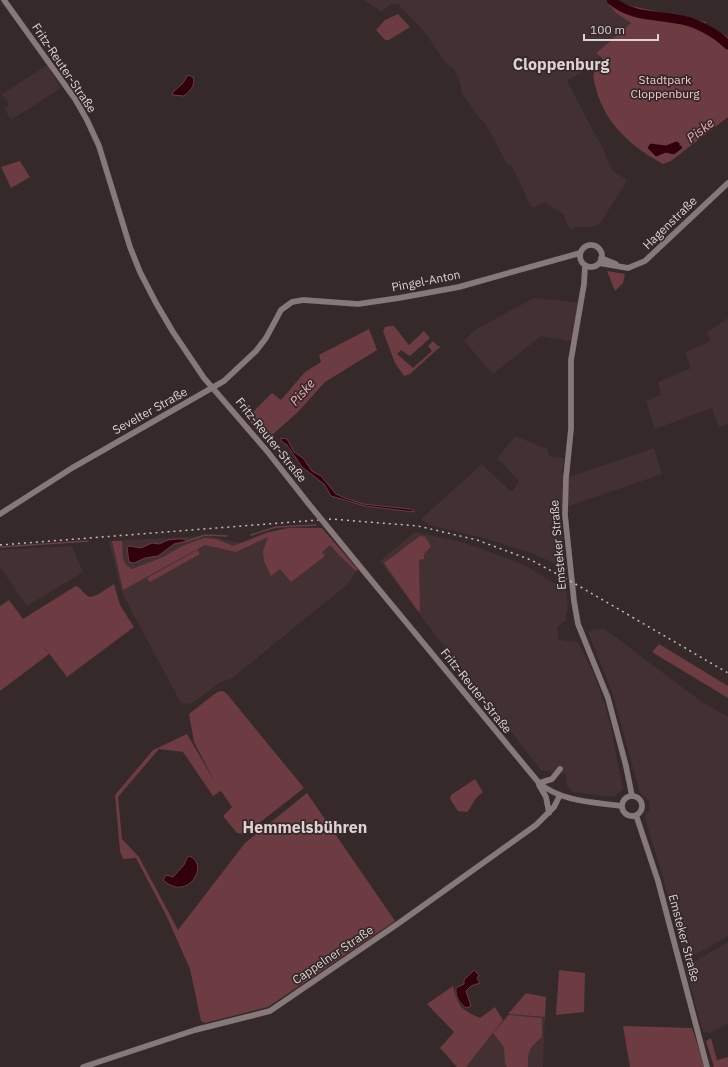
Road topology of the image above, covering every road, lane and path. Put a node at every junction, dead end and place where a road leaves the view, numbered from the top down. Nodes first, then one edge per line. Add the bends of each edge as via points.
1 (4, 0) edge
2 (728, 182) edge
3 (580, 255) junction
4 (600, 260) junction
5 (585, 266) junction
6 (592, 267) junction
7 (584, 284) junction
8 (288, 304) joint
9 (213, 388) junction
10 (0, 514) edge
11 (560, 769) dead end
12 (537, 782) junction
13 (560, 795) junction
14 (632, 796) junction
15 (622, 806) junction
16 (549, 813) junction
17 (636, 815) junction
18 (83, 1067) edge
19 (707, 1067) edge

1 - 9 street, Fritz-Reuter-Straße via 75,99 87,120 99,146 140,272 173,332
2 - 4 street, Hagenstraße via 650,258 636,266 621,267
3 - 4 street via 585,247 594,246 599,249
3 - 5 street
3 - 8 street, Pingel-Anton via 564,257 459,287 400,298 358,304 303,300
4 - 6 street
5 - 6 street
5 - 7 street, Emsteker Straße
6 - 7 street, Emsteker Straße
7 - 14 street, Emsteker Straße via 571,360 571,429 565,515 578,624 608,698
8 - 9 street, Sevelter Straße via 281,310 256,351 237,370
9 - 10 street, Sevelter Straße via 72,468
9 - 12 street, Fritz-Reuter-Straße, bridge
11 - 12 street via 552,779
12 - 13 street, Fritz-Reuter-Straße
12 - 16 street via 546,798
13 - 15 street, Fritz-Reuter-Straße
13 - 16 street, Cappelner Straße
14 - 15 street via 626,798
14 - 17 street, Emsteker Straße via 641,803 640,812
15 - 17 street via 626,814
16 - 18 street, Cappelner Straße via 536,825 270,1011 194,1030
17 - 19 street, Emsteker Straße via 658,882

